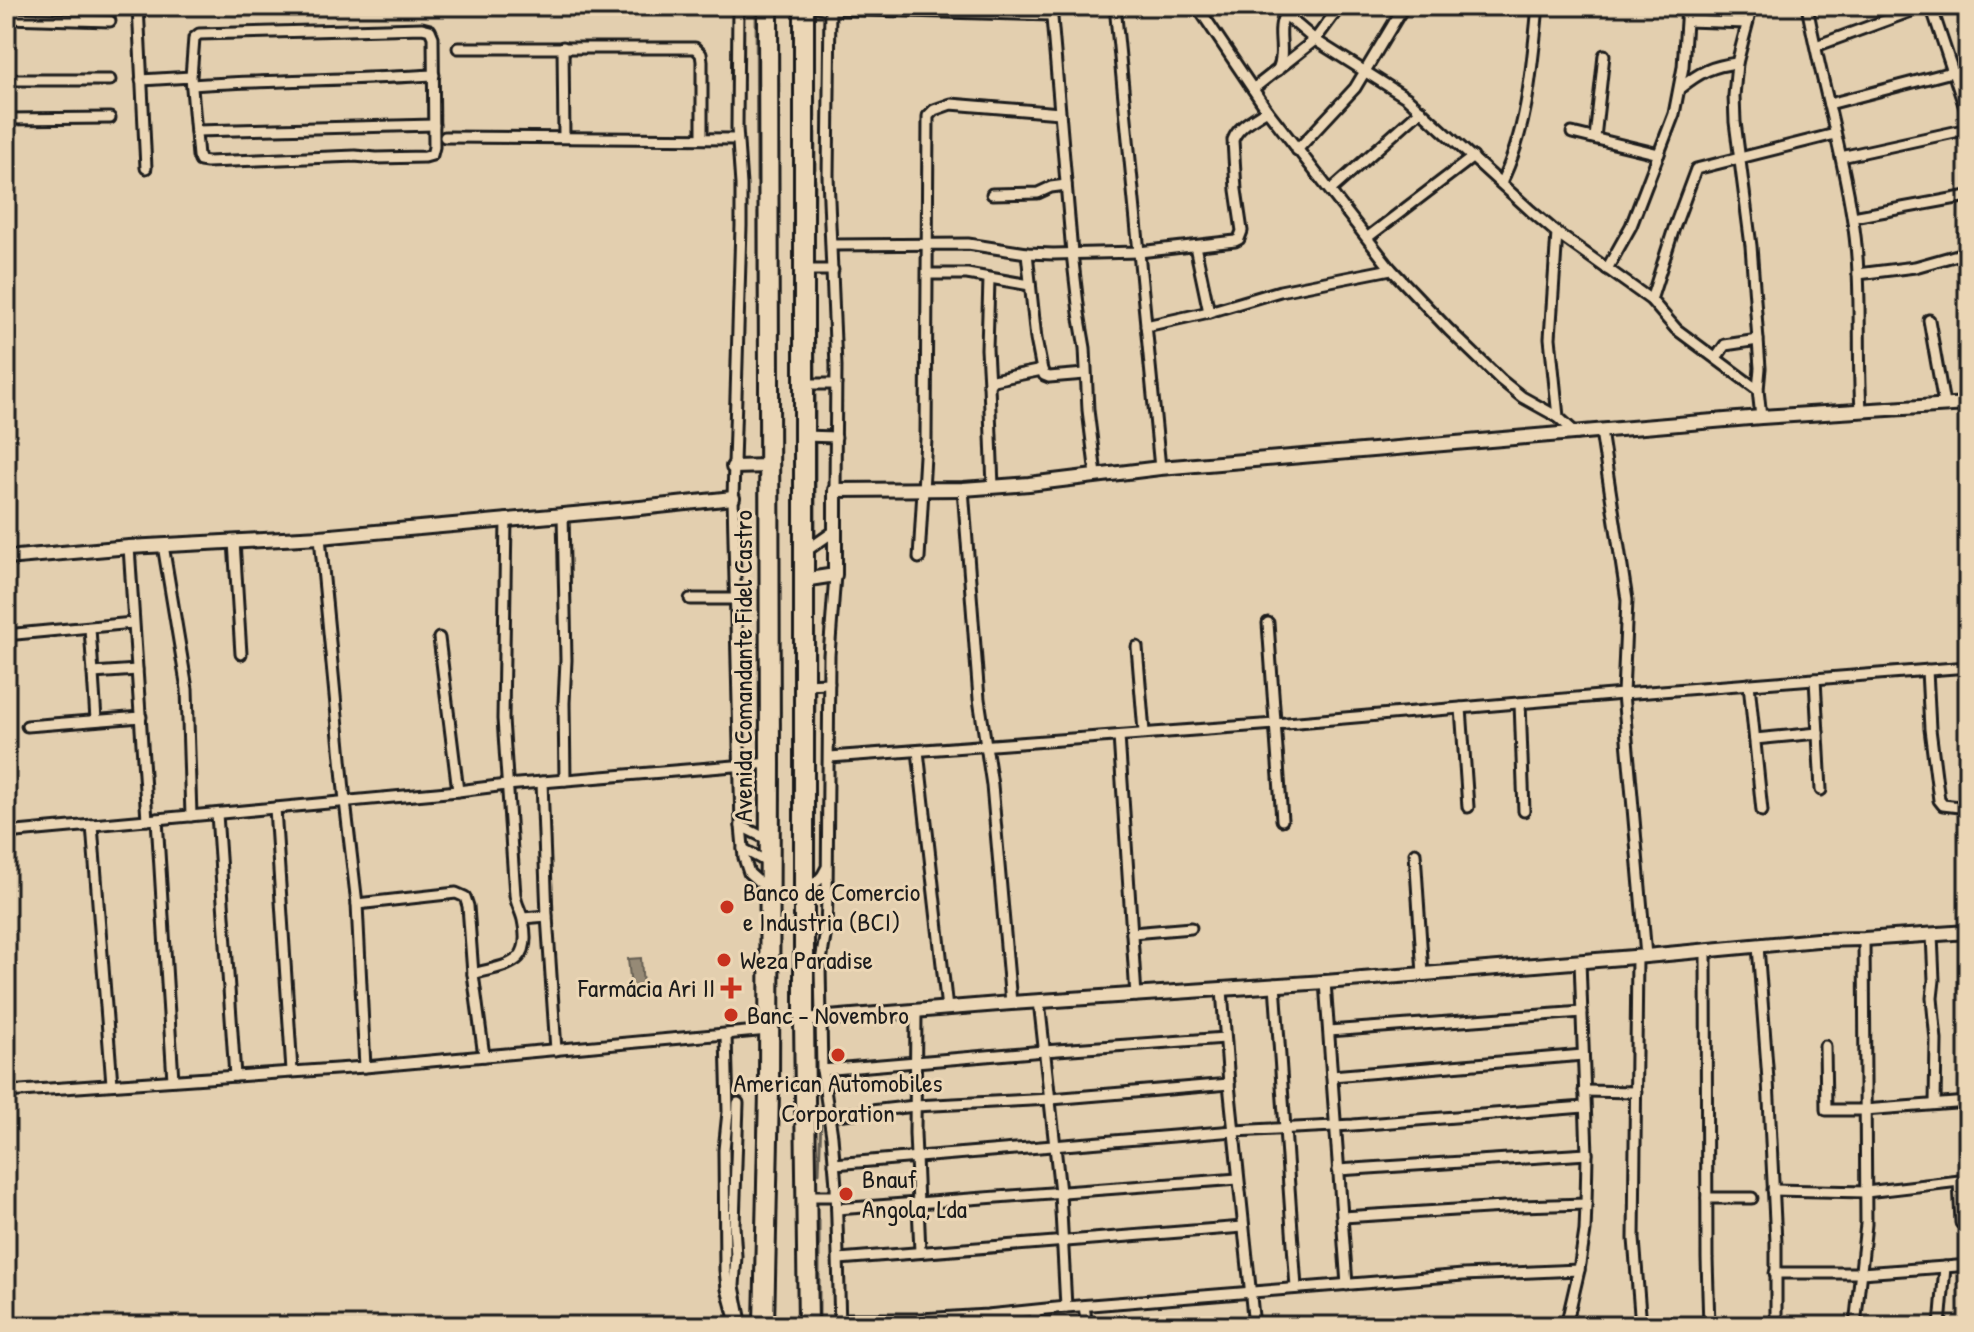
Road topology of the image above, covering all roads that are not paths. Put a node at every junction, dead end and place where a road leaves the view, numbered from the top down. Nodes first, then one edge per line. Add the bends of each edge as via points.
1 (138, 6) edge
2 (738, 6) edge
3 (768, 6) edge
4 (804, 6) edge
5 (812, 6) edge
6 (1115, 6) edge
7 (1197, 6) edge
8 (1275, 6) edge
9 (1340, 6) edge
10 (1404, 6) edge
11 (1538, 6) edge
12 (1687, 6) edge
13 (1752, 6) edge
14 (1807, 6) edge
15 (1928, 6) edge
16 (830, 7) edge
17 (1052, 10) edge
18 (1287, 10) edge
19 (6, 18) edge
20 (110, 21) dead end
21 (1687, 21) junction
22 (1747, 23) junction
23 (1315, 40) junction
24 (1816, 46) junction
25 (563, 47) junction
26 (458, 48) dead end
27 (1604, 55) dead end
28 (1737, 63) junction
29 (1278, 70) junction
30 (1366, 71) junction
31 (1952, 72) junction
32 (434, 75) junction
33 (6, 80) edge
34 (110, 80) dead end
35 (141, 80) junction
36 (191, 81) junction
37 (1680, 88) junction
38 (1253, 89) junction
39 (1829, 104) junction
40 (1267, 110) junction
41 (1421, 110) junction
42 (1060, 113) junction
43 (1968, 117) edge
44 (110, 118) dead end
45 (6, 119) edge
46 (434, 125) junction
47 (1968, 129) edge
48 (196, 131) junction
49 (1572, 133) dead end
50 (1835, 134) junction
51 (445, 137) dead end
52 (564, 137) junction
53 (702, 138) junction
54 (1595, 138) junction
55 (737, 139) junction
56 (1297, 150) junction
57 (1659, 154) junction
58 (1473, 157) junction
59 (1841, 157) junction
60 (1740, 158) junction
61 (146, 168) dead end
62 (804, 175) junction
63 (828, 176) junction
64 (1501, 183) junction
65 (1066, 185) junction
66 (1331, 190) junction
67 (992, 194) dead end
68 (1968, 196) edge
69 (1853, 217) junction
70 (1557, 233) junction
71 (1368, 237) junction
72 (832, 245) junction
73 (928, 246) junction
74 (1195, 246) junction
75 (1139, 252) junction
76 (1968, 252) edge
77 (1027, 253) junction
78 (1072, 253) junction
79 (1391, 269) junction
80 (1607, 269) junction
81 (804, 270) junction
82 (833, 270) junction
83 (928, 274) junction
84 (1858, 274) junction
85 (989, 279) junction
86 (1030, 285) junction
87 (1651, 300) junction
88 (1209, 312) junction
89 (1929, 320) dead end
90 (1146, 326) junction
91 (1758, 340) junction
92 (1716, 358) junction
93 (1042, 370) junction
94 (1085, 374) junction
95 (804, 384) junction
96 (836, 384) junction
97 (989, 385) junction
98 (1758, 390) junction
99 (1944, 404) junction
100 (1968, 404) edge
101 (1861, 410) junction
102 (1558, 417) junction
103 (1761, 417) junction
104 (1601, 431) junction
105 (1577, 434) junction
106 (804, 436) junction
107 (836, 437) junction
108 (769, 466) junction
109 (733, 467) junction
110 (1160, 468) junction
111 (1096, 475) junction
112 (993, 487) junction
113 (923, 489) junction
114 (963, 489) junction
115 (835, 490) junction
116 (733, 498) junction
117 (563, 514) junction
118 (506, 519) junction
119 (836, 530) junction
120 (320, 537) junction
121 (234, 541) junction
122 (163, 545) junction
123 (129, 547) junction
124 (803, 553) junction
125 (6, 558) edge
126 (919, 558) dead end
127 (835, 575) junction
128 (803, 580) junction
129 (690, 599) dead end
130 (735, 599) junction
131 (133, 623) junction
132 (1268, 623) dead end
133 (90, 628) junction
134 (16, 634) dead end
135 (439, 638) dead end
136 (1137, 647) dead end
137 (241, 654) dead end
138 (1968, 667) edge
139 (137, 670) junction
140 (1927, 670) junction
141 (93, 673) junction
142 (1815, 679) junction
143 (829, 683) junction
144 (804, 684) junction
145 (1749, 684) junction
146 (1623, 694) junction
147 (1520, 703) junction
148 (1461, 708) junction
149 (141, 717) junction
150 (96, 720) junction
151 (1275, 724) junction
152 (27, 726) dead end
153 (1144, 732) junction
154 (1818, 733) junction
155 (1119, 736) junction
156 (1755, 739) junction
157 (986, 745) junction
158 (918, 751) junction
159 (830, 757) junction
160 (770, 763) junction
161 (740, 765) junction
162 (565, 780) junction
163 (542, 782) junction
164 (506, 785) junction
165 (1821, 790) dead end
166 (458, 791) junction
167 (345, 801) junction
168 (1468, 807) dead end
169 (275, 808) junction
170 (1968, 808) edge
171 (1524, 811) dead end
172 (1762, 811) dead end
173 (804, 812) junction
174 (829, 812) junction
175 (217, 814) junction
176 (191, 816) junction
177 (152, 819) junction
178 (1282, 820) dead end
179 (92, 825) junction
180 (741, 826) junction
181 (6, 833) edge
182 (769, 840) junction
183 (804, 847) junction
184 (828, 847) junction
185 (743, 849) junction
186 (1415, 853) dead end
187 (828, 862) junction
188 (769, 863) junction
189 (804, 888) junction
190 (769, 889) junction
191 (357, 904) junction
192 (547, 916) junction
193 (523, 918) junction
194 (1191, 928) dead end
195 (1968, 932) edge
196 (1132, 933) junction
197 (1932, 935) junction
198 (1864, 939) junction
199 (1758, 946) junction
200 (1706, 951) junction
201 (1641, 957) junction
202 (1580, 961) junction
203 (473, 974) junction
204 (1423, 974) junction
205 (1325, 982) junction
206 (1275, 984) junction
207 (1222, 990) junction
208 (1136, 996) junction
209 (1039, 1001) junction
210 (1011, 1003) junction
211 (947, 1009) junction
212 (916, 1012) junction
213 (1582, 1012) junction
214 (813, 1020) junction
215 (768, 1030) junction
216 (1329, 1031) junction
217 (726, 1035) junction
218 (1225, 1038) junction
219 (1825, 1046) dead end
220 (556, 1050) junction
221 (1044, 1051) junction
222 (1583, 1055) junction
223 (484, 1056) junction
224 (916, 1062) junction
225 (365, 1067) junction
226 (822, 1070) junction
227 (292, 1071) junction
228 (235, 1076) junction
229 (1332, 1076) junction
230 (173, 1080) junction
231 (112, 1084) junction
232 (1229, 1084) junction
233 (1584, 1091) junction
234 (6, 1092) edge
235 (1636, 1092) junction
236 (1051, 1099) junction
237 (1968, 1102) edge
238 (738, 1103) dead end
239 (1935, 1104) junction
240 (915, 1106) junction
241 (1584, 1107) junction
242 (1864, 1110) junction
243 (827, 1116) junction
244 (1336, 1126) junction
245 (1284, 1129) junction
246 (1234, 1131) junction
247 (1054, 1146) junction
248 (1587, 1154) junction
249 (917, 1157) junction
250 (834, 1164) junction
251 (1338, 1170) junction
252 (1238, 1179) junction
253 (1963, 1180) edge
254 (1773, 1190) junction
255 (1060, 1192) junction
256 (1866, 1192) junction
257 (806, 1196) junction
258 (837, 1196) junction
259 (1707, 1198) junction
260 (1752, 1198) dead end
261 (919, 1203) junction
262 (1586, 1204) junction
263 (837, 1209) junction
264 (1343, 1217) junction
265 (1961, 1223) dead end
266 (1243, 1227) junction
267 (1063, 1240) junction
268 (920, 1252) junction
269 (839, 1259) junction
270 (1968, 1265) edge
271 (1945, 1267) junction
272 (1579, 1270) junction
273 (1775, 1273) junction
274 (1861, 1273) junction
275 (1347, 1285) junction
276 (1296, 1288) junction
277 (1250, 1291) junction
278 (1084, 1306) junction
279 (1066, 1307) junction
280 (1035, 1311) junction
281 (840, 1322) edge
282 (921, 1323) edge
283 (737, 1324) edge
284 (764, 1326) edge
285 (808, 1326) edge
286 (1036, 1326) edge
287 (1087, 1326) edge
288 (1254, 1326) edge
289 (1566, 1326) edge
290 (1641, 1326) edge
291 (1709, 1326) edge
292 (1776, 1326) edge
293 (1855, 1326) edge
294 (1940, 1326) edge

1 - 35 street
2 - 55 street
3 - 108 highway, Avenida Comandante Fidel Castro
4 - 62 highway
5 - 16 street
6 - 75 street
7 - 38 street
8 - 18 street
9 - 23 street
10 - 30 street
11 - 64 street via 1520,135
12 - 21 street
13 - 22 street
14 - 24 street
15 - 24 street
15 - 31 street
16 - 17 street
16 - 63 street
17 - 42 street
18 - 23 street
18 - 29 street via 1280,28 1283,53
19 - 20 street
21 - 22 street
21 - 37 street
22 - 28 street
23 - 29 street
23 - 30 street
24 - 39 street
25 - 26 street
25 - 52 street
25 - 53 street via 695,48 702,61
27 - 54 street
28 - 37 street via 1708,69
28 - 60 street via 1734,96
29 - 38 street
30 - 41 street
30 - 56 street
31 - 39 street
31 - 43 street
32 - 36 street
32 - 36 street via 433,37 422,28 199,34 194,38
32 - 46 street
33 - 34 street
35 - 36 street
35 - 61 street
36 - 48 street
37 - 57 street
38 - 40 street
39 - 50 street
40 - 56 street
40 - 74 street via 1241,127 1233,140 1239,239
41 - 58 street
41 - 66 street
42 - 65 street
42 - 73 street via 951,104 930,113
44 - 45 street
46 - 48 street
46 - 48 street via 432,155 401,158 207,162 198,156
47 - 59 street
49 - 54 street
50 - 59 street
50 - 60 street
51 - 52 street
52 - 53 street
53 - 55 street
54 - 57 street
55 - 109 street via 741,226
56 - 66 street
57 - 80 street via 1631,226
58 - 64 street
58 - 71 street
59 - 69 street
60 - 87 street via 1696,169
60 - 91 street
62 - 63 street
62 - 81 highway
63 - 72 street
64 - 70 street
65 - 67 street via 1038,193
65 - 78 street
66 - 71 street
68 - 69 street
69 - 84 street
70 - 80 street
70 - 102 street via 1550,338
71 - 79 street
72 - 73 street
72 - 82 street
73 - 77 street via 968,244
73 - 83 street
74 - 75 street
74 - 88 street
75 - 78 street
75 - 90 street
76 - 84 street via 1915,267
77 - 78 street
77 - 86 street
78 - 94 street
79 - 88 street via 1280,291
79 - 102 street via 1501,380
80 - 87 street
81 - 82 street
81 - 95 highway
82 - 96 street
83 - 85 street
83 - 113 street
84 - 101 street
85 - 86 street
85 - 97 street
86 - 93 street
87 - 92 street via 1676,329
88 - 90 street
89 - 99 street
90 - 110 street
91 - 92 street via 1725,345
91 - 98 street
92 - 98 street
93 - 94 street via 1049,377
93 - 97 street
94 - 111 street
95 - 96 street
95 - 106 highway
96 - 107 street
97 - 112 street
98 - 103 street
99 - 100 street
99 - 101 street
101 - 103 street
102 - 105 street
103 - 104 street
104 - 105 street
104 - 146 street via 1627,600
105 - 110 street
106 - 107 street
106 - 124 highway
107 - 115 street
108 - 109 street
108 - 160 highway, Avenida Comandante Fidel Castro
109 - 116 street
110 - 111 street
111 - 112 street
112 - 114 street
113 - 114 street
113 - 115 street
113 - 126 street
114 - 157 street
115 - 119 street
116 - 117 street
116 - 130 street
117 - 118 street
117 - 162 street
118 - 120 street
118 - 164 street
119 - 124 street
119 - 127 street
120 - 121 street
120 - 167 street
121 - 122 street
121 - 137 street
122 - 123 street
122 - 176 street via 187,689
123 - 125 street
123 - 131 street
124 - 128 highway
127 - 128 street
127 - 143 street
128 - 144 highway
129 - 130 street
130 - 161 street
131 - 133 street
131 - 139 street
132 - 151 street
133 - 134 street
133 - 141 street
135 - 166 street
136 - 153 street
138 - 140 street
139 - 141 street
139 - 149 street
140 - 142 street
140 - 170 street via 1939,800
141 - 150 street
142 - 145 street
142 - 154 street
143 - 144 street
143 - 159 street
144 - 173 highway
145 - 146 street
145 - 156 street
146 - 147 street
146 - 201 street
147 - 148 street
147 - 171 street
148 - 151 street
148 - 168 street
149 - 150 street
149 - 177 street
150 - 152 street
151 - 153 street
151 - 178 street
153 - 155 street
154 - 156 street
154 - 165 street
155 - 157 street
155 - 196 street
156 - 172 street
157 - 158 street
157 - 210 street
158 - 159 street
158 - 211 street
159 - 174 street
160 - 161 street
160 - 182 highway, Avenida Comandante Fidel Castro
161 - 162 street
161 - 180 street
162 - 163 street
163 - 164 street
163 - 192 street
164 - 166 street
164 - 193 street via 515,895
166 - 167 street
167 - 169 street
167 - 191 street
169 - 175 street
169 - 227 street
173 - 174 street
173 - 183 highway
174 - 184 street
175 - 176 street
175 - 228 street
176 - 177 street
177 - 179 street
177 - 230 street
179 - 181 street
179 - 231 street
180 - 182 street
180 - 185 street
182 - 188 highway, Avenida Comandante Fidel Castro
183 - 184 street
183 - 189 highway
184 - 187 street
185 - 188 street
185 - 190 street via 749,873
186 - 204 street
187 - 189 street via 821,878
187 - 214 street via 826,931
188 - 190 highway, Avenida Comandante Fidel Castro
189 - 214 highway
190 - 215 highway, Avenida Comandante Fidel Castro
191 - 203 street via 461,894 468,906
191 - 225 street
192 - 193 street
192 - 220 street
193 - 203 street via 521,956
194 - 196 street
195 - 197 street
196 - 208 street
197 - 198 street
197 - 239 street
198 - 199 street
198 - 242 street
199 - 200 street
199 - 254 street
200 - 201 street
200 - 259 street
201 - 202 street
201 - 235 street
202 - 204 street
202 - 213 street
203 - 223 street
204 - 205 street
205 - 206 street
205 - 216 street
206 - 207 street
206 - 245 street
207 - 208 street
207 - 218 street
208 - 209 street
209 - 210 street
209 - 221 street
210 - 211 street
211 - 212 street
212 - 214 street
212 - 224 street
213 - 216 street
213 - 222 street
214 - 226 street
214 - 257 highway
215 - 217 street
215 - 284 highway, Avenida Comandante Fidel Castro
216 - 229 street
217 - 220 street
217 - 283 street via 724,1230 727,1289
218 - 221 street
218 - 232 street
219 - 242 street via 1826,1110
220 - 223 street
221 - 224 street
221 - 236 street
222 - 229 street
222 - 233 street
223 - 225 street
224 - 226 street
224 - 240 street
225 - 227 street
226 - 243 street
227 - 228 street
228 - 230 street
229 - 244 street
230 - 231 street
231 - 234 street
232 - 236 street
232 - 246 street
233 - 235 street
233 - 241 street
235 - 290 street via 1634,1252
236 - 240 street
236 - 247 street
237 - 239 street
238 - 283 street
239 - 242 street
240 - 243 street
240 - 249 street
241 - 244 street
241 - 248 street
242 - 256 street
243 - 250 street
244 - 245 street
244 - 251 street
245 - 246 street
245 - 276 street
246 - 247 street
246 - 252 street
247 - 249 street
247 - 255 street
248 - 251 street
248 - 262 street
249 - 250 street
249 - 261 street
250 - 258 street
251 - 264 street
252 - 255 street
252 - 266 street
253 - 256 street
253 - 265 street
254 - 256 street
254 - 273 street
255 - 261 street
255 - 267 street
256 - 274 street
257 - 258 street
257 - 285 highway
258 - 263 street
259 - 260 street
259 - 291 street
261 - 263 street
261 - 268 street
262 - 264 street
262 - 272 street
263 - 269 street
264 - 275 street
266 - 267 street
266 - 277 street
267 - 268 street
267 - 279 street
268 - 269 street
269 - 281 street
270 - 271 street
271 - 274 street
271 - 294 street
272 - 275 street
272 - 289 street
273 - 274 street
273 - 292 street
274 - 293 street
275 - 276 street
276 - 277 street
277 - 278 street
277 - 288 street
278 - 279 street
278 - 287 street
279 - 280 street
280 - 282 street
280 - 286 street
281 - 282 street

